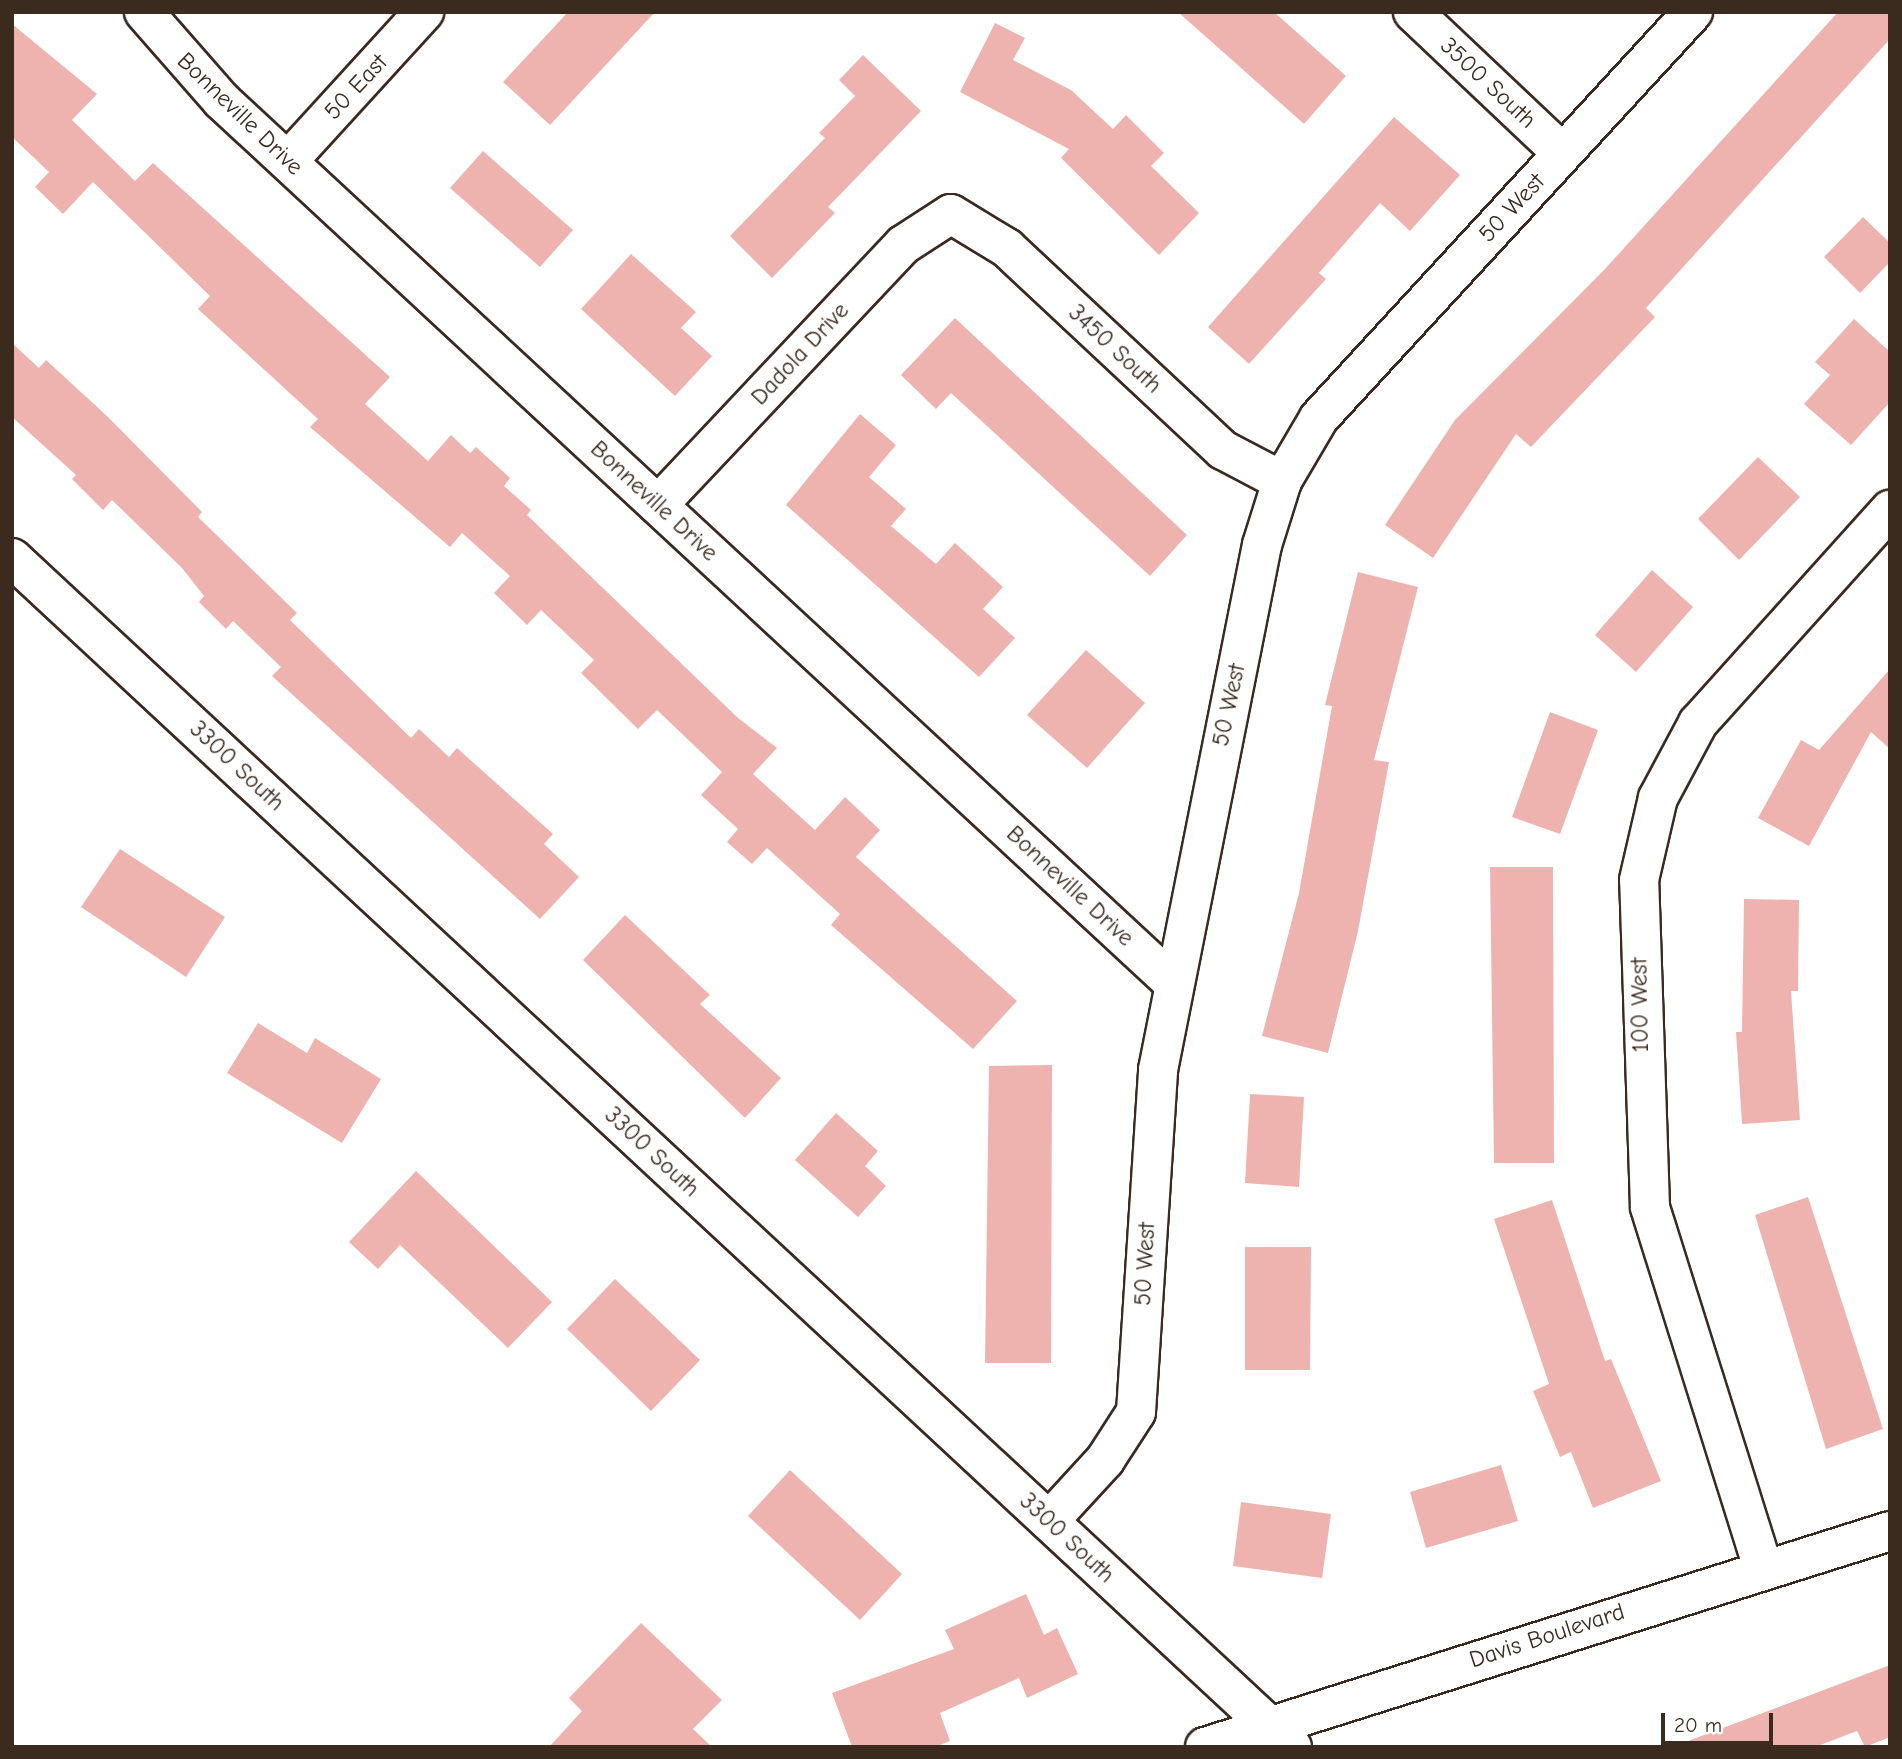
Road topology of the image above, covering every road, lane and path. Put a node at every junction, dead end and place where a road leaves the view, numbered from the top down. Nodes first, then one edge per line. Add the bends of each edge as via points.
1 (144, 12) edge
2 (424, 12) edge
3 (1413, 12) edge
4 (1693, 12) edge
5 (1562, 153) junction
6 (288, 161) junction
7 (951, 214) joint
8 (1282, 481) junction
9 (658, 505) junction
10 (1890, 510) edge
11 (12, 558) edge
12 (1172, 982) junction
13 (1049, 1521) junction
14 (1890, 1531) edge
15 (1763, 1568) junction
16 (1280, 1736) edge
17 (1205, 1747) edge

1 - 6 street, Bonneville Drive via 183,63
2 - 6 street, 50 East
3 - 5 street, 3500 South
4 - 5 street, 50 West
5 - 8 street, 50 West via 1319,418
6 - 9 street, Bonneville Drive
7 - 8 street, 3450 South via 1007,248 1230,455
7 - 9 street, Dadola Drive via 903,245
8 - 12 street, 50 West via 1262,545
9 - 12 street, Bonneville Drive
10 - 15 street, 100 West via 1698,723 1658,797 1639,880 1650,1207
11 - 13 street, 3300 South
12 - 13 street, 50 West via 1151,1145 1136,1412 1105,1460
13 - 16 street, 3300 South
14 - 15 street, Davis Boulevard
15 - 16 street, Davis Boulevard
16 - 17 street, Davis Boulevard

